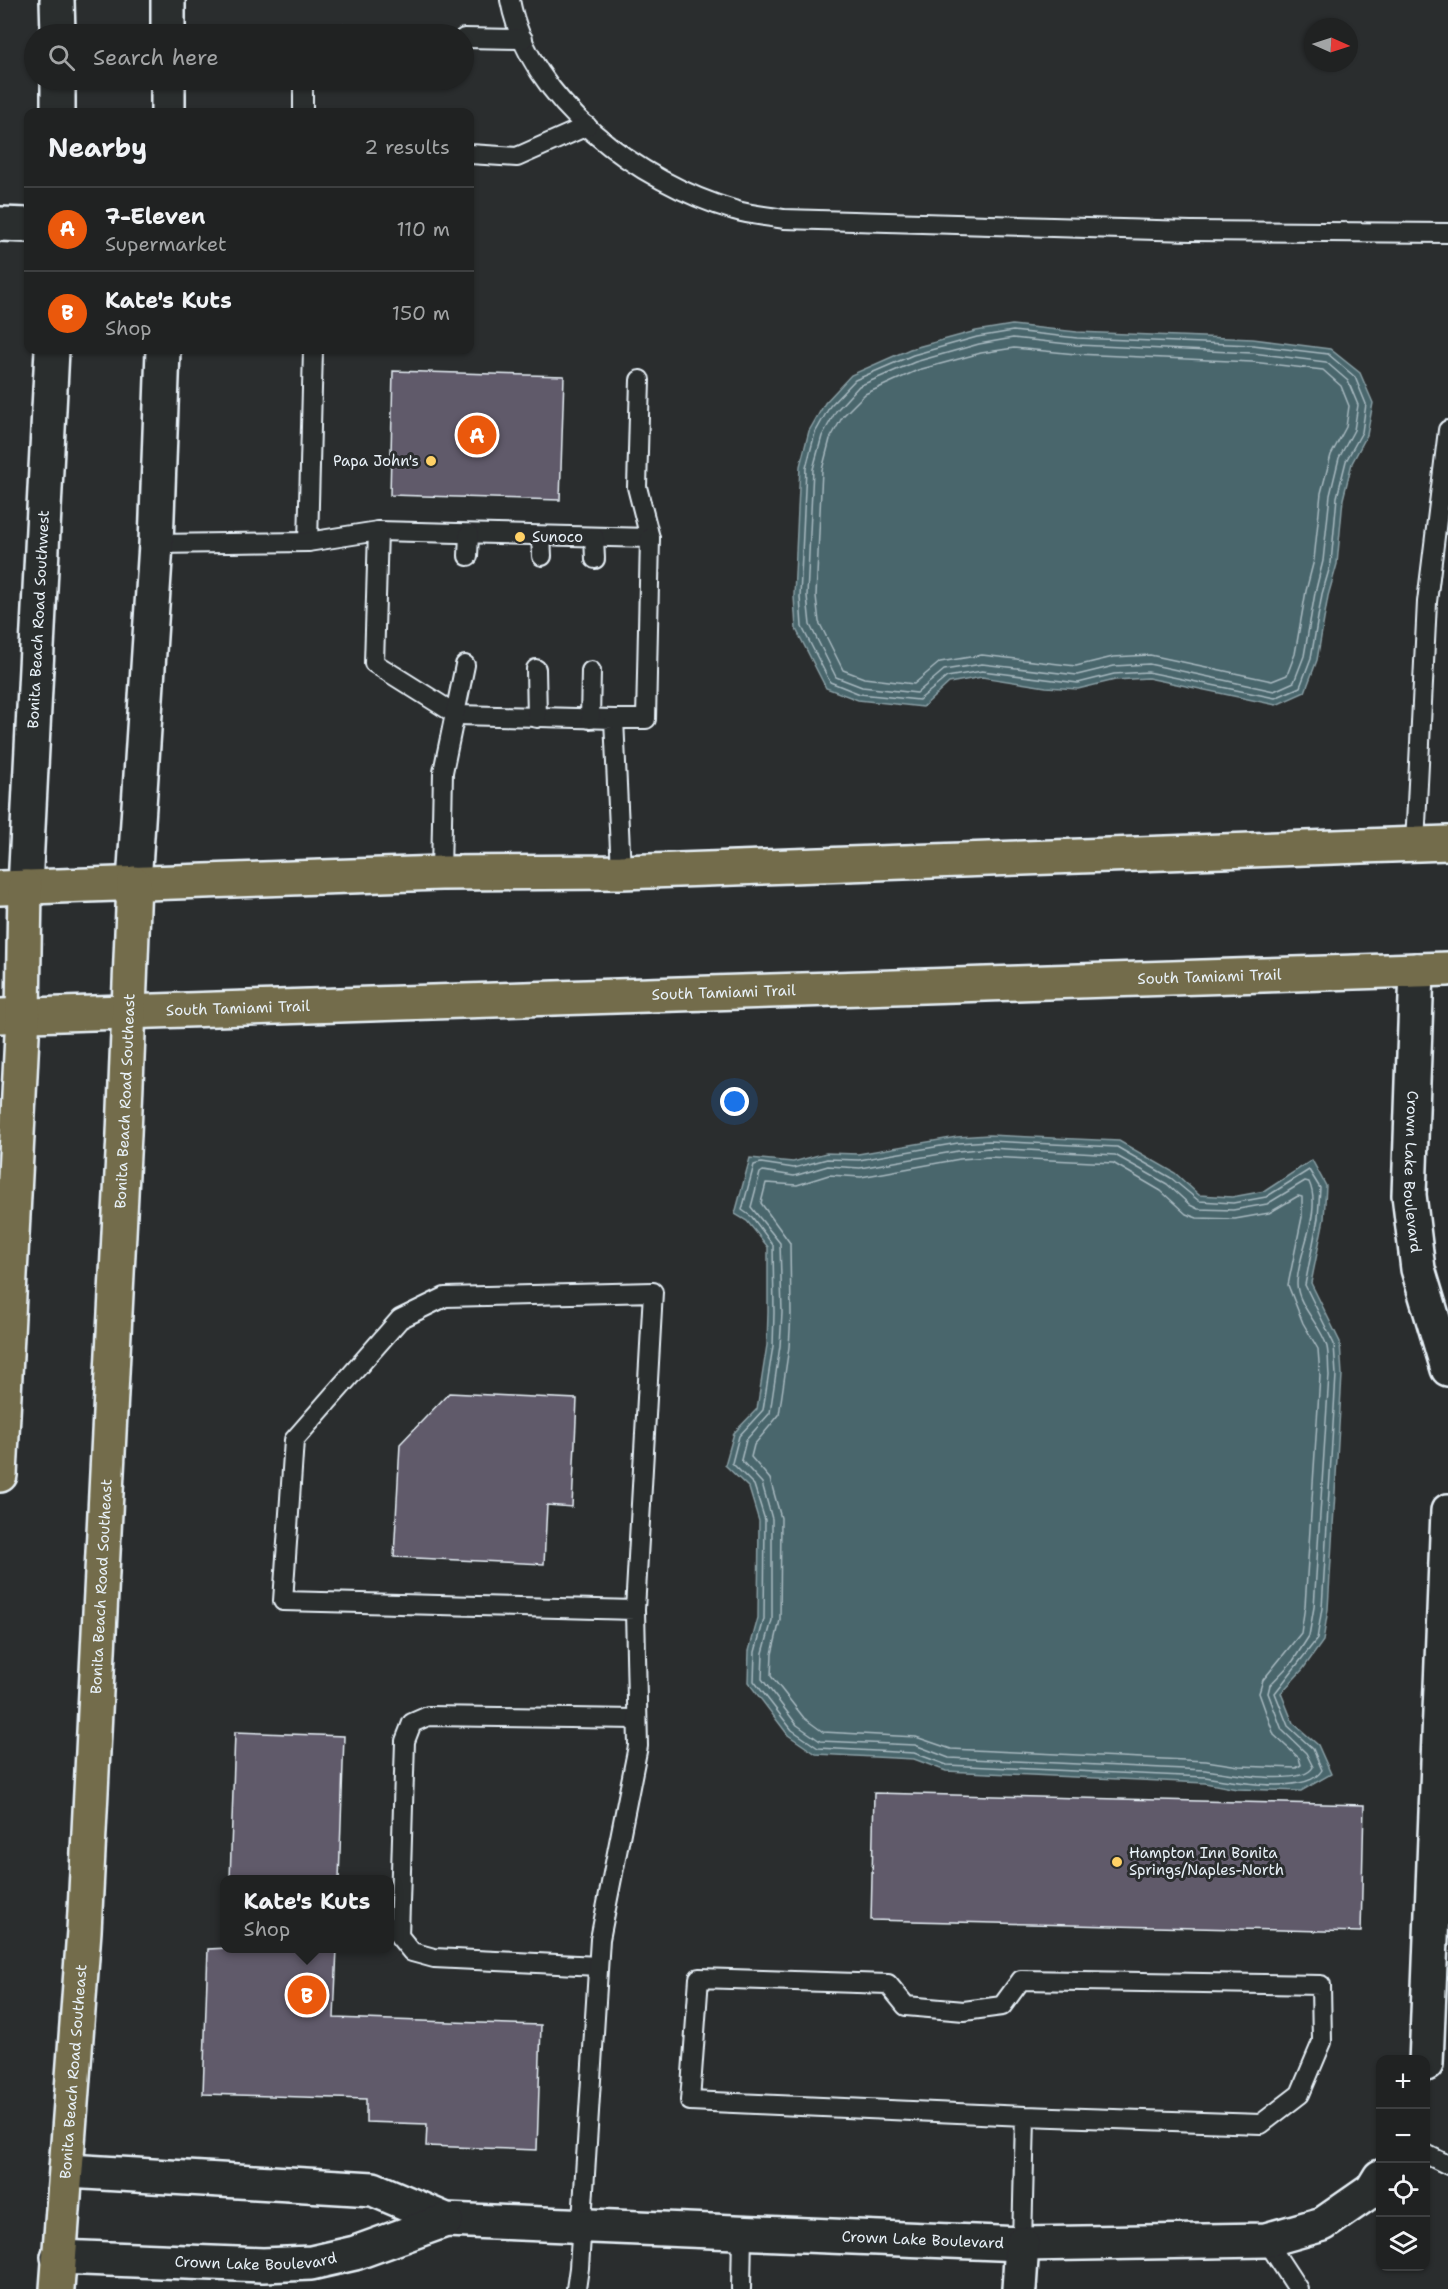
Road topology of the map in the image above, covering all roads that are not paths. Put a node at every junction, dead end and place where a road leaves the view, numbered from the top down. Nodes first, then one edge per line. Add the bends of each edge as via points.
1 (57, 0) edge
2 (168, 0) edge
3 (510, 0) edge
4 (58, 24) edge
5 (168, 24) edge
6 (474, 38) edge
7 (523, 39) junction
8 (58, 90) edge
9 (168, 90) edge
10 (303, 90) edge
11 (58, 108) edge
12 (168, 108) edge
13 (303, 108) edge
14 (587, 126) junction
15 (474, 154) edge
16 (0, 224) edge
17 (24, 225) edge
18 (1448, 233) edge
19 (52, 354) edge
20 (163, 354) edge
21 (313, 354) edge
22 (640, 380) dead end
23 (1448, 430) edge
24 (378, 531) junction
25 (469, 534) junction
26 (541, 536) junction
27 (594, 537) junction
28 (650, 538) junction
29 (308, 542) junction
30 (156, 544) junction
31 (468, 556) dead end
32 (542, 556) dead end
33 (595, 559) dead end
34 (465, 665) dead end
35 (536, 669) dead end
36 (591, 671) dead end
37 (457, 716) junction
38 (537, 718) junction
39 (590, 719) junction
40 (614, 719) junction
41 (1448, 843) edge
42 (1415, 844) junction
43 (621, 872) junction
44 (441, 873) junction
45 (134, 883) junction
46 (13, 887) edge
47 (1432, 970) edge
48 (130, 1010) junction
49 (11, 1016) edge
50 (1448, 1369) edge
51 (0, 1475) edge
52 (1448, 1511) edge
53 (635, 1610) junction
54 (637, 1719) junction
55 (1442, 1861) edge
56 (598, 1966) junction
57 (1426, 2055) edge
58 (1025, 2116) junction
59 (1430, 2156) edge
60 (1448, 2165) edge
61 (68, 2171) junction
62 (1376, 2184) edge
63 (446, 2220) junction
64 (581, 2226) junction
65 (741, 2232) junction
66 (1266, 2240) junction
67 (1022, 2244) junction
68 (58, 2257) junction
69 (57, 2289) edge
70 (576, 2289) edge
71 (741, 2289) edge
72 (1019, 2289) edge
73 (1298, 2289) edge

1 - 4 street
2 - 5 street
3 - 7 lane
6 - 7 lane
7 - 14 lane via 530,58 560,102
8 - 11 street
9 - 12 street
10 - 13 lane
14 - 15 lane via 517,156
14 - 18 lane via 669,184 734,210 784,219 1191,231
16 - 17 street
19 - 46 street, Bonita Beach Road Southwest
20 - 30 street
21 - 29 lane
22 - 28 lane via 637,487
23 - 42 lane via 1427,602
24 - 25 lane
24 - 29 lane
24 - 37 lane via 374,663
25 - 26 lane
25 - 31 lane
26 - 27 lane
26 - 32 lane
27 - 28 lane
27 - 33 lane
28 - 40 lane via 646,719
29 - 30 lane
30 - 45 street
34 - 37 lane
35 - 38 lane
36 - 39 lane
37 - 38 lane
37 - 44 lane via 443,772
38 - 39 lane
39 - 40 lane
40 - 43 lane
41 - 42 main road
42 - 43 main road
43 - 44 main road
44 - 45 main road
45 - 46 main road
45 - 48 main road, Bonita Beach Road Southeast
46 - 49 main road
47 - 48 main road, South Tamiami Trail
47 - 50 street, Crown Lake Boulevard via 1409,1195 1418,1269
48 - 49 main road, South Tamiami Trail
48 - 61 main road, Bonita Beach Road Southeast via 84,1931
49 - 51 main road
52 - 55 street
53 - 53 lane via 283,1601 294,1440 400,1319 445,1297 653,1292
53 - 54 lane
54 - 56 lane via 638,1746
54 - 56 lane via 428,1716 412,1723 405,1741 399,1936 412,1952 434,1958
55 - 57 street
56 - 64 lane
58 - 58 lane via 690,2101 699,1978 888,1984 906,2006 964,2011 1002,2006 1021,1980 1321,1985 1322,2042 1300,2094 1261,2124
58 - 67 lane
59 - 60 lane
61 - 63 street, Crown Lake Boulevard via 373,2189
61 - 68 main road, Bonita Beach Road Southeast
62 - 66 street, Crown Lake Boulevard via 1323,2224
63 - 64 street, Crown Lake Boulevard
63 - 68 street, Crown Lake Boulevard via 355,2253 311,2263 263,2265
64 - 65 street, Crown Lake Boulevard
64 - 70 lane
65 - 67 street, Crown Lake Boulevard
65 - 71 lane
66 - 67 street, Crown Lake Boulevard
66 - 73 lane
67 - 72 street
68 - 69 main road, Bonita Beach Road Southeast

